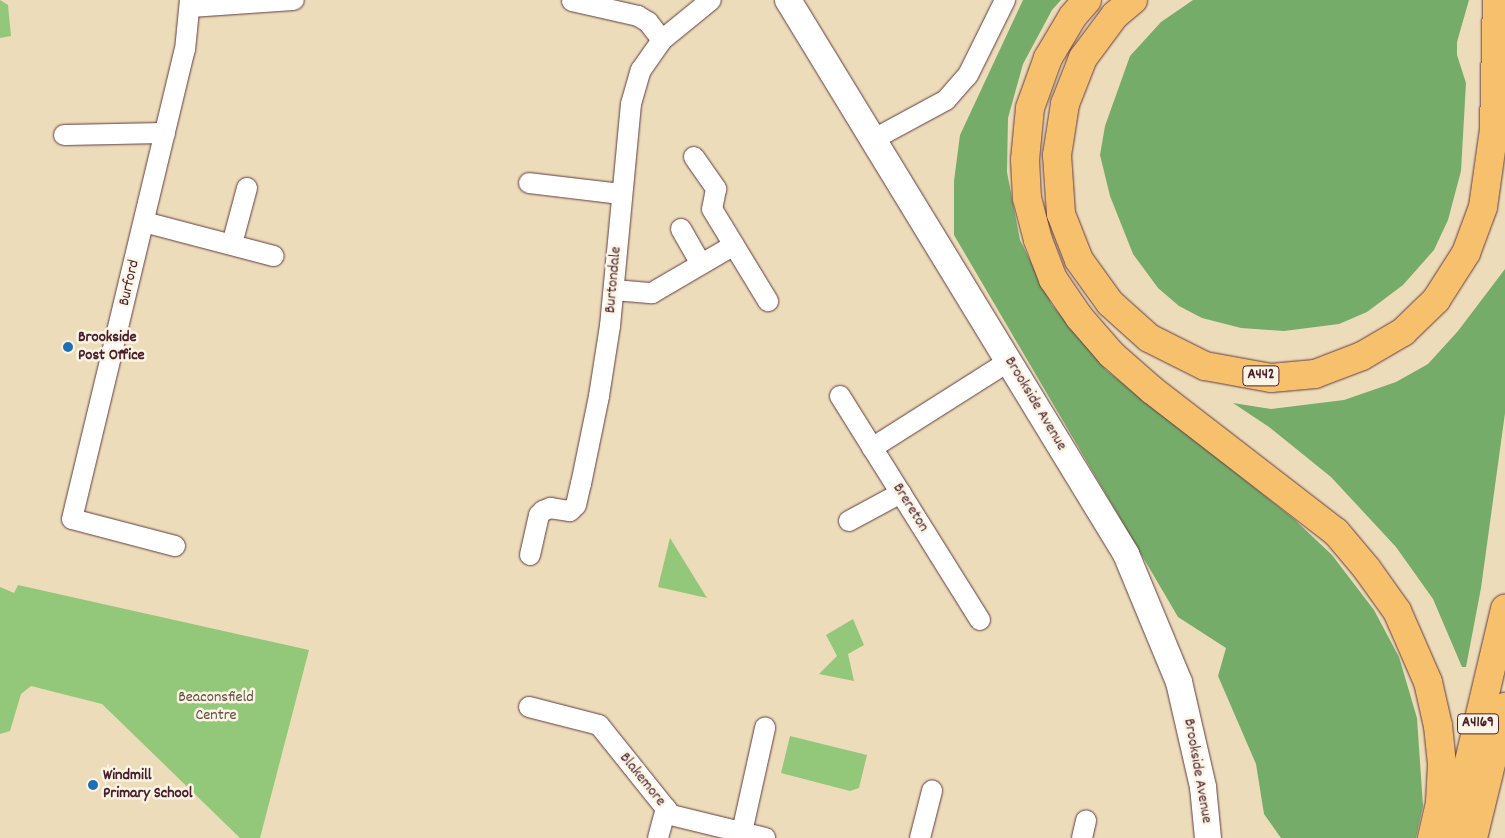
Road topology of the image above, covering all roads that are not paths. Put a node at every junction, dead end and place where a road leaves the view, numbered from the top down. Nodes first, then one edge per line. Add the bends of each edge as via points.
1 (286, 0) edge
2 (294, 0) edge
3 (711, 0) edge
4 (788, 0) edge
5 (1005, 0) edge
6 (1086, 0) edge
7 (1133, 0) edge
8 (1498, 0) edge
9 (572, 2) dead end
10 (190, 4) edge
11 (662, 40) junction
12 (165, 133) junction
13 (64, 135) dead end
14 (874, 139) junction
15 (694, 158) dead end
16 (529, 183) dead end
17 (247, 188) dead end
18 (621, 194) junction
19 (144, 222) junction
20 (681, 229) dead end
21 (232, 244) junction
22 (734, 245) junction
23 (274, 256) dead end
24 (701, 264) junction
25 (614, 290) junction
26 (768, 301) dead end
27 (1009, 361) junction
28 (840, 396) dead end
29 (872, 448) junction
30 (901, 494) junction
31 (850, 521) dead end
32 (175, 546) dead end
33 (530, 555) dead end
34 (1505, 609) edge
35 (980, 620) dead end
36 (529, 707) dead end
37 (1505, 707) edge
38 (766, 728) dead end
39 (1505, 751) edge
40 (1487, 786) junction
41 (932, 791) dead end
42 (666, 808) junction
43 (742, 832) junction
44 (658, 838) edge
45 (765, 838) edge
46 (920, 838) edge
47 (1208, 838) edge
48 (1432, 838) edge
49 (1448, 838) edge
50 (1474, 838) edge

1 - 2 street
1 - 10 street
3 - 11 street, Burtondale
4 - 14 street, Brookside Avenue
5 - 14 street via 968,75 946,100
6 - 48 main road via 1048,58 1030,108 1025,160 1027,198 1053,279 1110,354 1336,532 1396,611 1428,682 1438,726 1442,764 1440,803
7 - 8 main road, A442 via 1114,15 1083,58 1065,104 1057,155 1061,214 1084,268 1110,303 1149,338 1205,366 1271,378 1315,374 1362,356 1403,332 1436,300 1466,253 1483,207 1494,130
9 - 11 street via 638,16 648,22
10 - 12 street, Burford via 185,50
11 - 18 street, Burtondale via 641,70 631,104
12 - 13 street
12 - 19 street, Burford
14 - 27 street, Brookside Avenue
15 - 22 street via 716,189 712,209
16 - 18 street
17 - 21 street
18 - 25 street, Burtondale
19 - 21 street
19 - 32 street, Burford via 72,519
20 - 24 street
21 - 23 street
22 - 24 street
22 - 26 street
24 - 25 street via 652,293
25 - 33 street, Burtondale via 599,396 576,505 570,510 550,508 542,511
27 - 29 street
27 - 47 street, Brookside Avenue via 1126,554 1179,682 1203,787
28 - 29 street, Brereton
29 - 30 street, Brereton
30 - 31 street
30 - 35 street, Brereton
34 - 49 main road, A4169
36 - 42 street, Blakemore via 599,725
37 - 40 main road, A4169
38 - 43 street
39 - 40 main road
40 - 50 main road, A4169
41 - 46 street
42 - 43 street, Blakemore via 671,815
42 - 44 street
43 - 45 street, Blakemore

